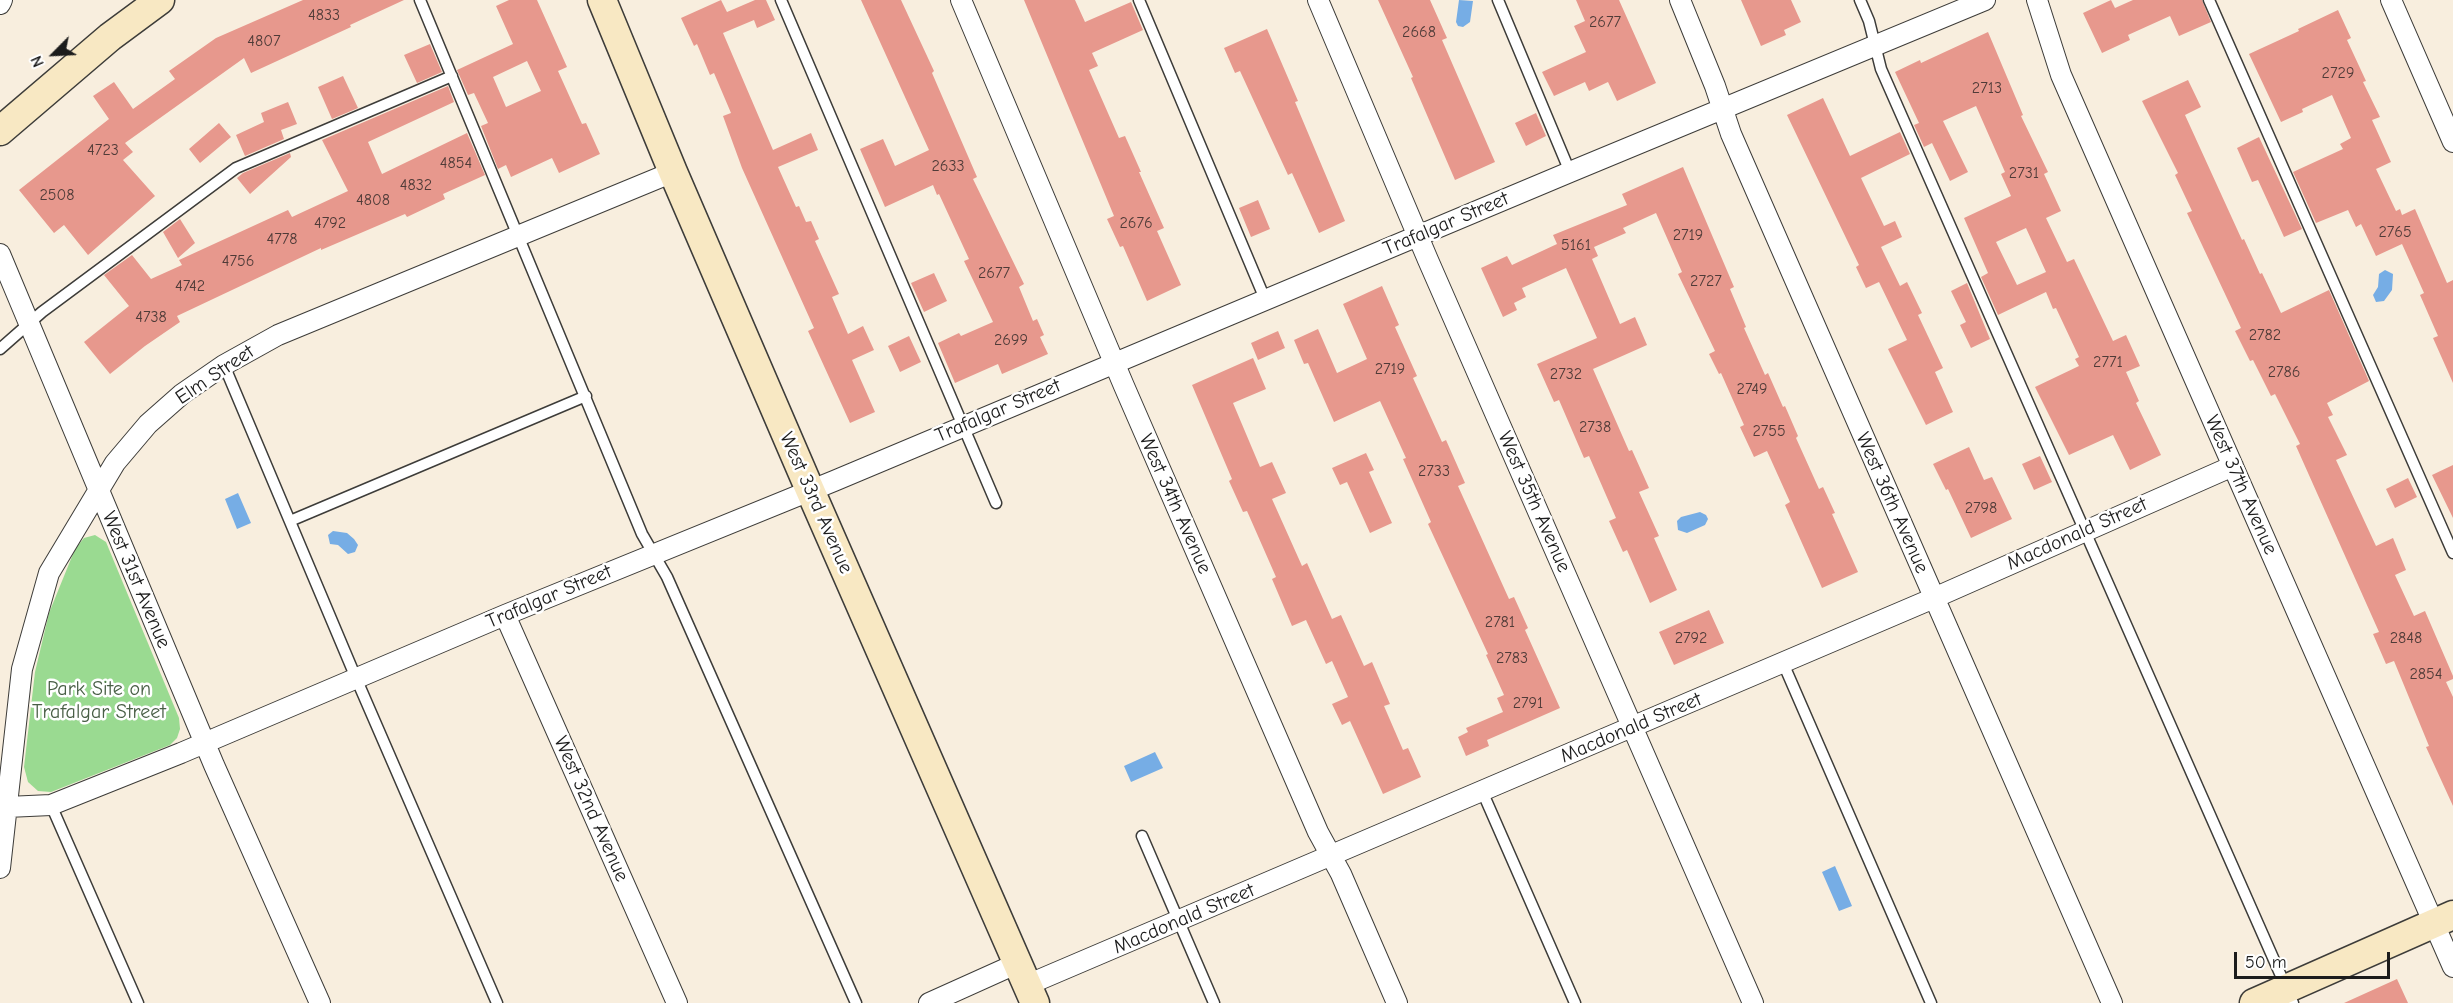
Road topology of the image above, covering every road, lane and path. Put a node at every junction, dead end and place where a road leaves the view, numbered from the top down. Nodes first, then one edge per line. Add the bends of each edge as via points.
1 (160, 0) edge
2 (420, 0) edge
3 (602, 0) edge
4 (782, 0) edge
5 (961, 0) edge
6 (1138, 0) edge
7 (1318, 0) edge
8 (1498, 0) edge
9 (1680, 0) edge
10 (1860, 0) edge
11 (1985, 0) edge
12 (2037, 0) edge
13 (2209, 0) edge
14 (2391, 0) edge
15 (1875, 44) junction
16 (452, 76) junction
17 (1723, 109) junction
18 (0, 130) edge
19 (2453, 142) edge
20 (1570, 171) junction
21 (673, 172) junction
22 (518, 235) junction
23 (1418, 237) junction
24 (0, 254) edge
25 (1265, 299) junction
26 (28, 323) junction
27 (0, 349) edge
28 (1113, 363) junction
29 (224, 365) junction
30 (586, 396) junction
31 (963, 426) junction
32 (2233, 466) junction
33 (98, 490) junction
34 (810, 490) junction
35 (996, 503) dead end
36 (290, 521) junction
37 (2085, 530) junction
38 (2453, 553) edge
39 (654, 554) junction
40 (1934, 598) junction
41 (505, 615) junction
42 (1783, 663) junction
43 (356, 678) junction
44 (1632, 727) junction
45 (206, 742) junction
46 (5, 773) edge
47 (1482, 791) junction
48 (51, 805) junction
49 (7, 807) junction
50 (1142, 836) dead end
51 (1331, 856) junction
52 (0, 868) edge
53 (2444, 919) edge
54 (1178, 921) junction
55 (2453, 967) edge
56 (1027, 984) edge
57 (2290, 996) edge
58 (138, 1003) edge
59 (320, 1003) edge
60 (498, 1003) edge
61 (677, 1003) edge
62 (856, 1003) edge
63 (929, 1003) edge
64 (1214, 1003) edge
65 (1397, 1003) edge
66 (1575, 1003) edge
67 (1753, 1003) edge
68 (1931, 1003) edge
69 (2112, 1003) edge
70 (2254, 1003) edge

1 - 18 street
2 - 16 lane
3 - 21 street, West 33rd Avenue
4 - 31 lane
5 - 28 street, West 34th Avenue
6 - 25 lane
7 - 23 street, West 35th Avenue
8 - 20 lane
9 - 17 street, West 36th Avenue
10 - 15 lane
11 - 15 street, Trafalgar Street
12 - 32 street, West 37th Avenue via 2061,75
13 - 38 lane
14 - 19 street
15 - 17 street, Trafalgar Street
15 - 37 lane via 1881,69
16 - 22 lane
16 - 26 lane via 236,168
17 - 20 street, Trafalgar Street
17 - 40 street, West 36th Avenue
20 - 23 street, Trafalgar Street
21 - 22 street, Elm Street
21 - 34 street, West 33rd Avenue
22 - 29 street, Elm Street via 278,335
22 - 30 lane
23 - 25 street, Trafalgar Street
23 - 44 street, West 35th Avenue
24 - 26 street, West 31st Avenue
25 - 28 street, Trafalgar Street
26 - 27 lane
26 - 33 street, West 31st Avenue
28 - 31 street, Trafalgar Street
28 - 51 street, West 34th Avenue
29 - 33 street, Elm Street via 182,393 148,424
29 - 36 lane
30 - 36 lane
30 - 39 lane via 642,534
31 - 34 street, Trafalgar Street
31 - 35 lane
32 - 37 street, Macdonald Street
32 - 53 street, West 37th Avenue
33 - 45 street, West 31st Avenue
33 - 46 street, Elm Street via 49,573 22,669
34 - 39 street, Trafalgar Street
34 - 56 street, West 33rd Avenue
36 - 43 lane
37 - 40 street, Macdonald Street
37 - 57 lane
39 - 41 street, Trafalgar Street
39 - 62 lane
40 - 42 street, Macdonald Street
40 - 69 street, West 36th Avenue
41 - 43 street, Trafalgar Street
41 - 61 street, West 32nd Avenue
42 - 44 street, Macdonald Street
42 - 68 lane
43 - 45 street, Trafalgar Street
43 - 60 lane
44 - 47 street, Macdonald Street
44 - 67 street, West 35th Avenue
45 - 48 street, Trafalgar Street
45 - 59 street, West 31st Avenue
46 - 49 street, Elm Street
47 - 51 street, Macdonald Street
47 - 66 lane
48 - 49 street, Trafalgar Street
48 - 58 lane
49 - 52 street, Elm Street
50 - 54 lane
51 - 54 street, Macdonald Street
51 - 65 street, West 34th Avenue
53 - 55 street, West 37th Avenue
53 - 57 street
54 - 56 street, Macdonald Street
54 - 64 lane
56 - 63 street, Macdonald Street
57 - 70 street

